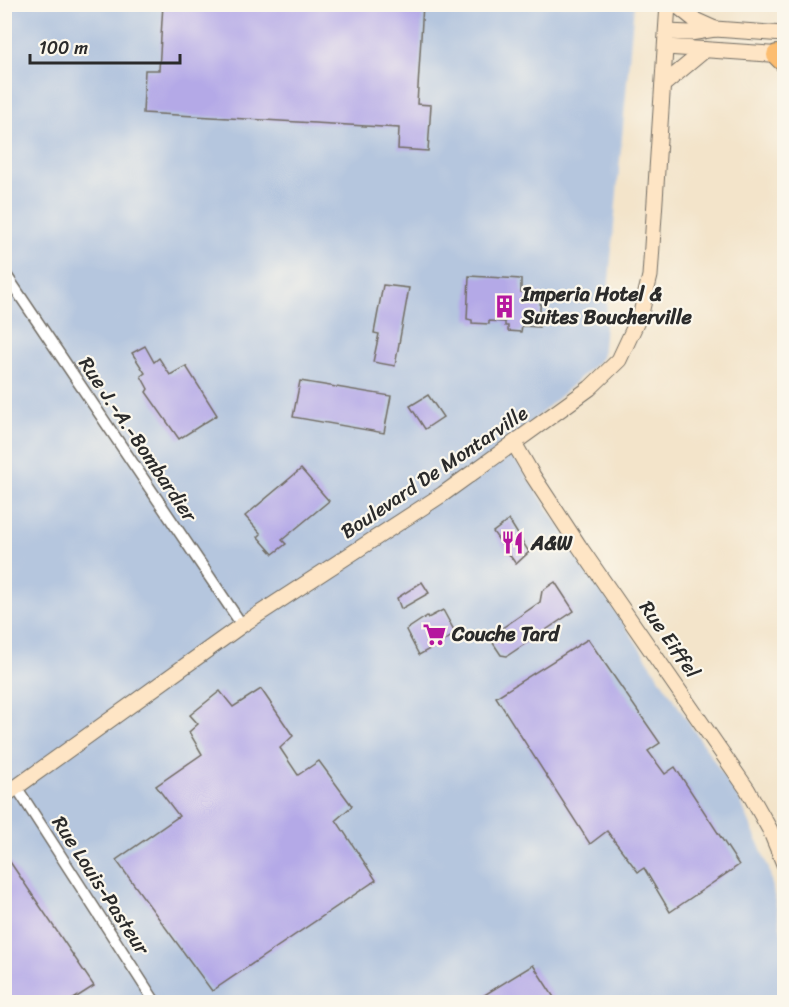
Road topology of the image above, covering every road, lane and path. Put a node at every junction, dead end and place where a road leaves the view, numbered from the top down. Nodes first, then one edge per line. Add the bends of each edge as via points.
1 (669, 4) edge
2 (675, 4) edge
3 (715, 30) junction
4 (784, 34) edge
5 (666, 39) junction
6 (705, 50) junction
7 (782, 57) edge
8 (663, 85) junction
9 (4, 272) edge
10 (513, 443) junction
11 (242, 625) junction
12 (11, 792) edge
13 (784, 864) edge
14 (155, 1002) edge

1 - 5 street, Boulevard De Montarville
2 - 3 street
3 - 4 street
3 - 5 street
5 - 6 street
5 - 8 street, Boulevard De Montarville
6 - 7 street
6 - 8 street
8 - 10 street, Boulevard De Montarville via 650,276 641,313 619,360 581,394
9 - 11 street, Rue J.-A.-Bombardier
10 - 11 street, Boulevard De Montarville via 443,494
10 - 13 street, Rue Eiffel via 751,795
11 - 12 street, Boulevard De Montarville
12 - 14 street, Rue Louis-Pasteur

